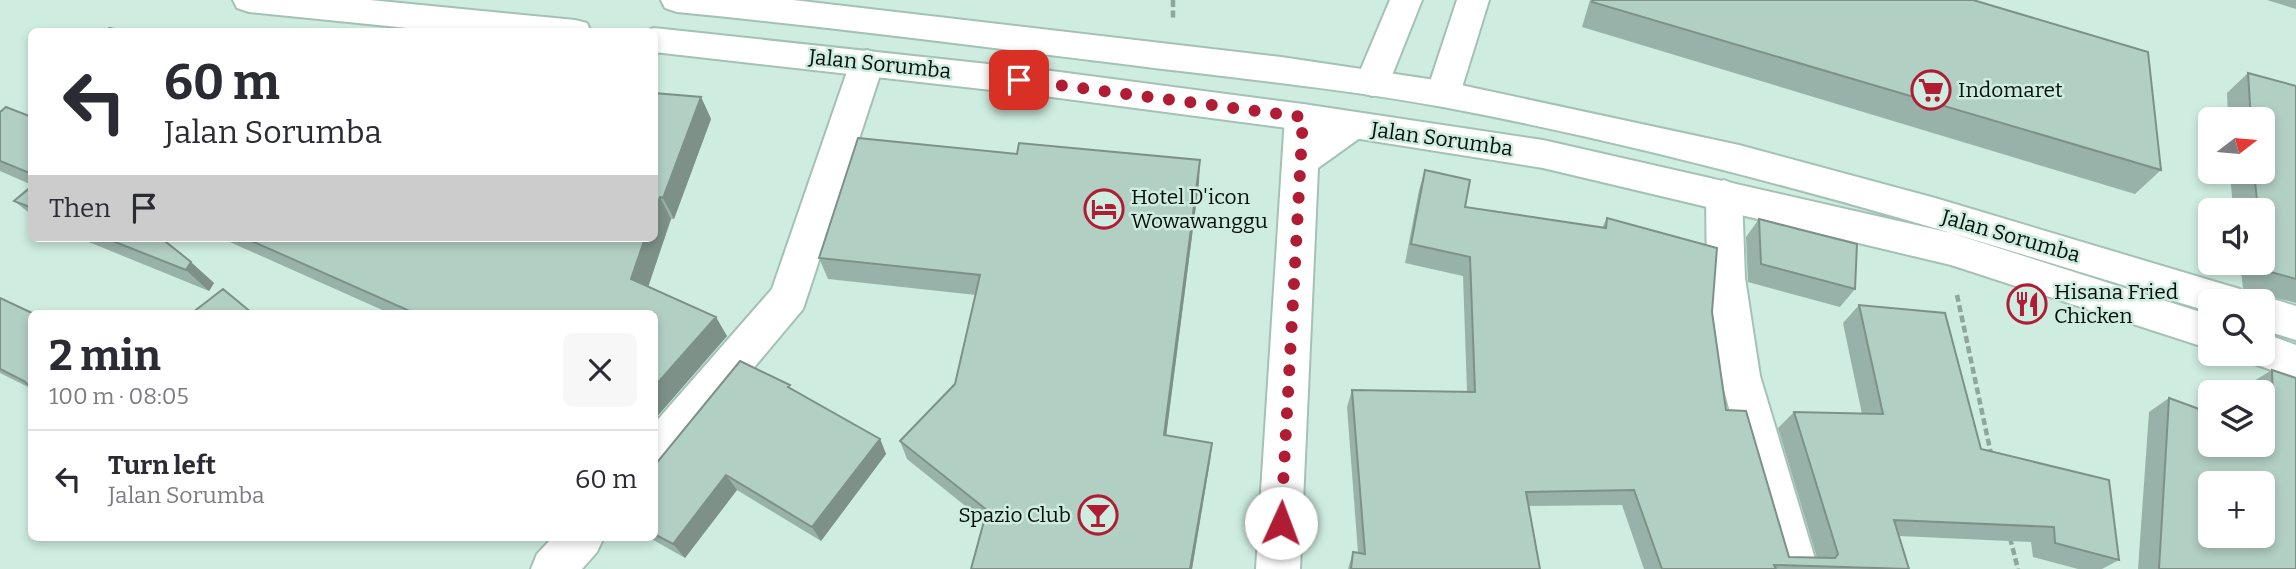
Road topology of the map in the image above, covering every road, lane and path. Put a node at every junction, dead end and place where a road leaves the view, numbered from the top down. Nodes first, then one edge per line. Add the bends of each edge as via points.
1 (249, 0) edge
2 (677, 0) edge
3 (1406, 0) edge
4 (1473, 0) edge
5 (534, 28) edge
6 (658, 40) edge
7 (867, 63) junction
8 (1372, 83) junction
9 (1443, 94) junction
10 (1303, 117) junction
11 (1352, 125) junction
12 (1303, 160) junction
13 (1724, 195) junction
14 (1951, 249) junction
15 (2198, 292) edge
16 (2275, 317) edge
17 (2296, 323) edge
18 (2198, 328) edge
19 (2275, 354) edge
20 (2296, 362) edge
21 (658, 450) edge
22 (1993, 463) edge
23 (2008, 531) edge
24 (578, 541) edge
25 (553, 569) edge
26 (1278, 569) edge
27 (1796, 569) edge
28 (2018, 569) edge

1 - 5 street
2 - 8 street, Jalan Sorumba
3 - 8 street
4 - 9 street
6 - 7 street, Jalan Sorumba
7 - 10 street, Jalan Sorumba
7 - 21 street via 789,296
8 - 9 street, Jalan Sorumba
8 - 10 street
9 - 11 street
9 - 15 street, Jalan Sorumba via 1726,158 1996,229
10 - 11 street, Jalan Sorumba
10 - 12 street
11 - 12 street
11 - 13 street, Jalan Sorumba via 1543,154
12 - 26 street via 1294,237
13 - 14 street, Jalan Sorumba
13 - 27 street via 1726,278 1740,376
14 - 18 street, Jalan Sorumba
14 - 22 path
16 - 17 street
19 - 20 street
23 - 28 path
24 - 25 street

